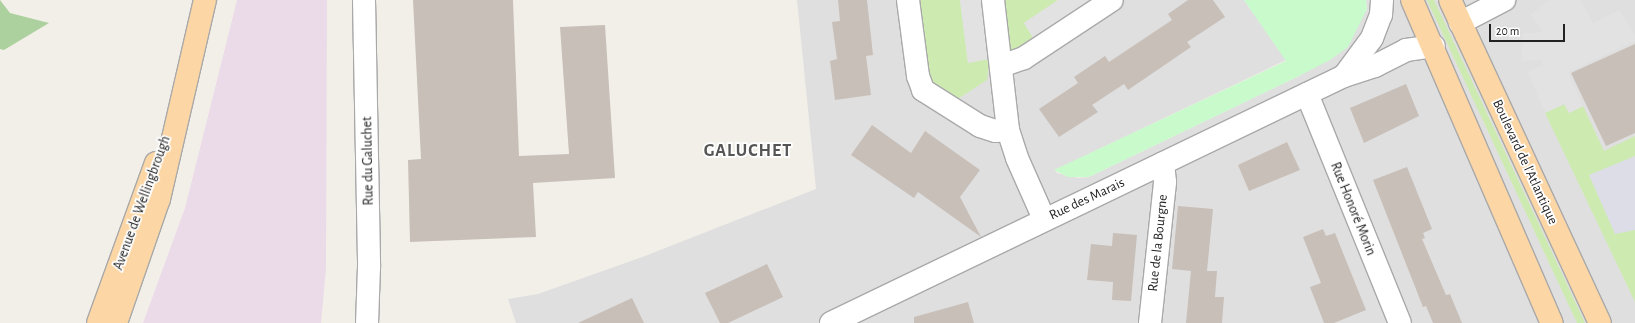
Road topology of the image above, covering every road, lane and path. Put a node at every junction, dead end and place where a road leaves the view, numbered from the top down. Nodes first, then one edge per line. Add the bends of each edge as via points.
1 (205, 0) edge
2 (364, 0) edge
3 (908, 0) edge
4 (993, 0) edge
5 (1112, 0) edge
6 (1382, 0) edge
7 (1412, 0) edge
8 (1450, 0) edge
9 (1504, 0) edge
10 (1460, 23) junction
11 (1434, 46) junction
12 (1001, 66) junction
13 (1344, 76) junction
14 (186, 84) junction
15 (1307, 94) junction
16 (1008, 130) junction
17 (1163, 163) junction
18 (1044, 219) junction
19 (866, 315) edge
20 (98, 323) edge
21 (116, 323) edge
22 (367, 323) edge
23 (831, 323) edge
24 (1150, 323) edge
25 (1400, 323) edge
26 (1552, 323) edge
27 (1600, 323) edge

1 - 14 main road, Avenue de Wellingbrough
2 - 22 street, Rue du Galuchet via 369,267
3 - 16 street via 918,76 923,90 980,126 995,131
4 - 12 street
5 - 12 street via 1024,58
6 - 13 street, Rue des Marais via 1381,15 1372,38
7 - 11 main road
8 - 10 main road, Boulevard de l'Atlantique
9 - 10 street
10 - 27 main road, Boulevard de l'Atlantique
11 - 13 street, Rue des Marais via 1406,50 1375,66
11 - 26 main road
12 - 16 street
13 - 15 street, Rue des Marais
14 - 20 main road, Avenue de Wellingbrough
14 - 21 main road, Avenue de Wellingbrough via 159,199
15 - 17 street, Rue des Marais
15 - 25 street, Rue Honoré Morin
16 - 18 street via 1017,158
17 - 18 street, Rue des Marais
17 - 24 street, Rue de la Bourgne via 1164,182
18 - 19 street, Rue des Marais
19 - 23 street, Rue des Marais

